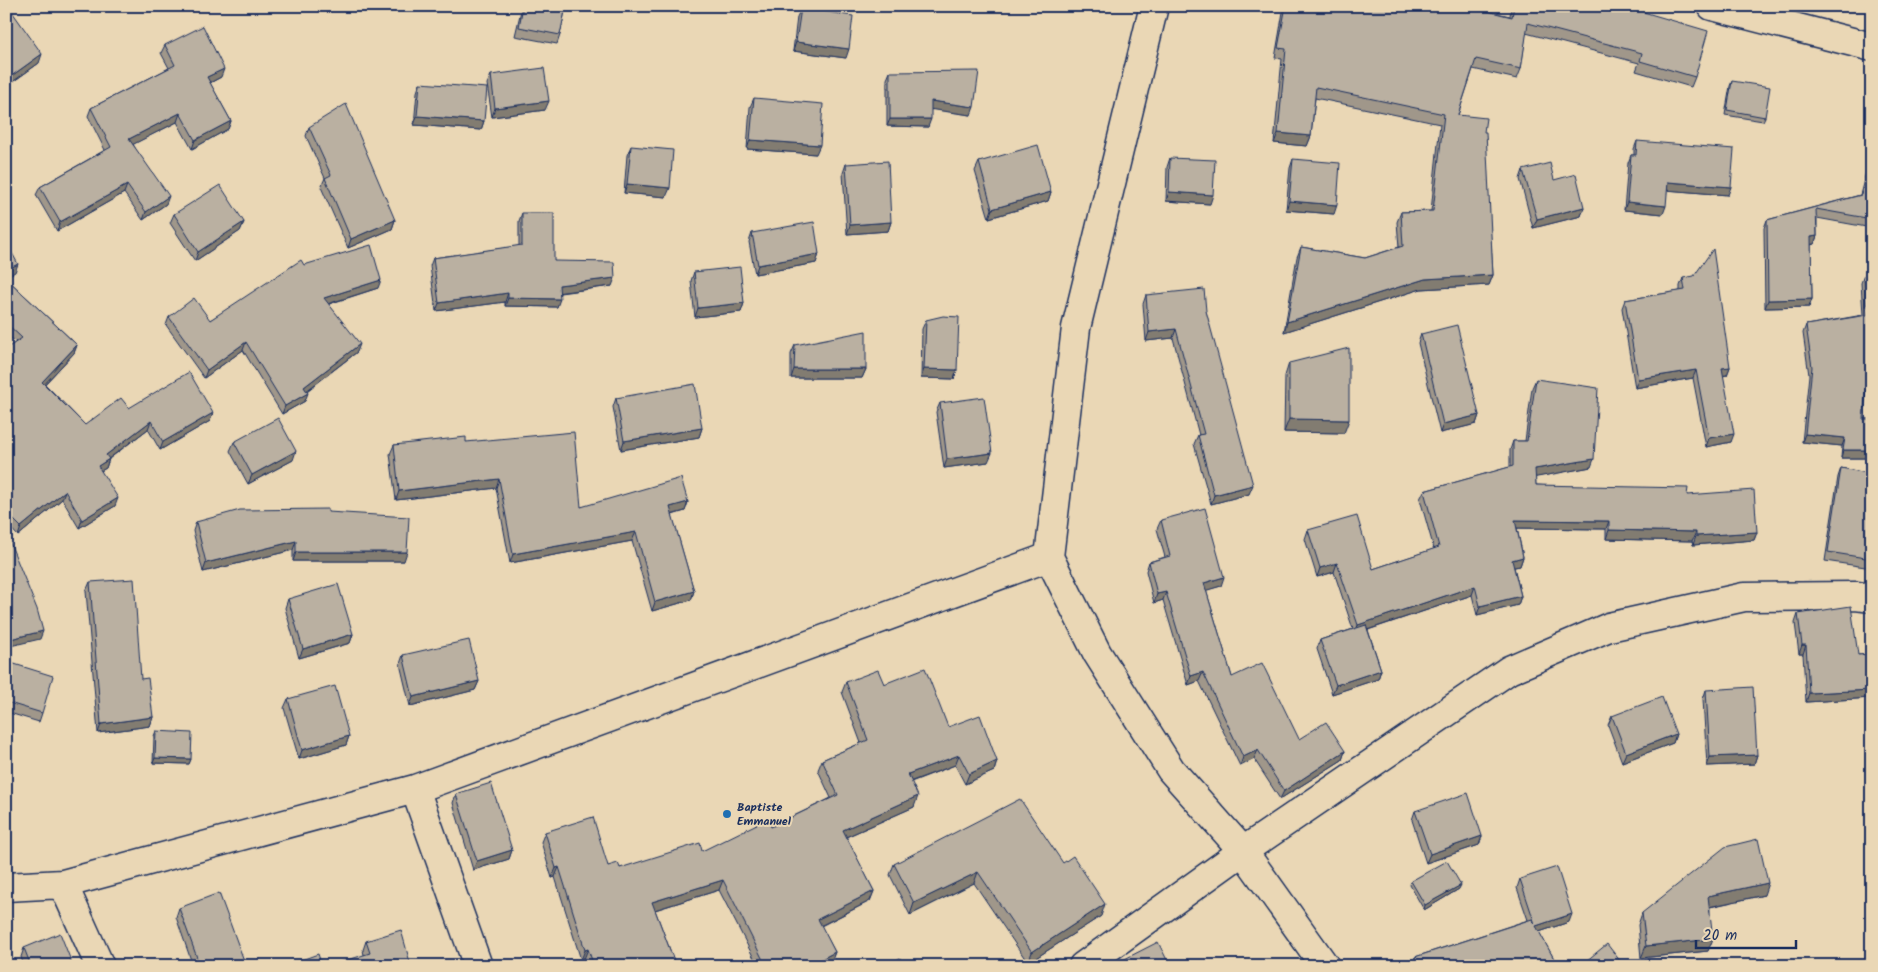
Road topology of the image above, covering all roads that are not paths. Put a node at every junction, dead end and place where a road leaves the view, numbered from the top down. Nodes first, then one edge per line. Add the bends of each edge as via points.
1 (1154, 6) edge
2 (1712, 6) edge
3 (1872, 47) edge
4 (1049, 557) junction
5 (1872, 598) edge
6 (415, 789) junction
7 (1243, 851) junction
8 (63, 884) junction
9 (6, 887) edge
10 (100, 966) edge
11 (478, 966) edge
12 (1083, 966) edge
13 (1325, 966) edge

1 - 4 street via 1076,328
2 - 3 street
4 - 6 street
4 - 7 street via 1097,654 1171,770
5 - 7 street via 1744,597 1609,627 1509,670
6 - 8 street
6 - 11 street
7 - 12 street
7 - 13 street
8 - 9 street
8 - 10 street

